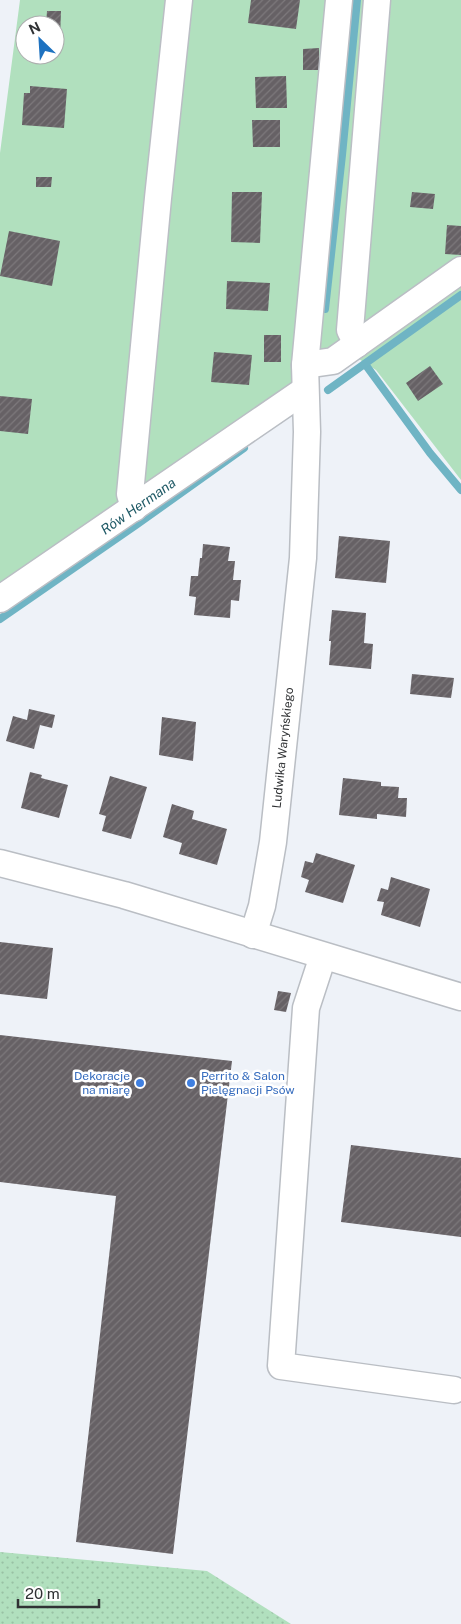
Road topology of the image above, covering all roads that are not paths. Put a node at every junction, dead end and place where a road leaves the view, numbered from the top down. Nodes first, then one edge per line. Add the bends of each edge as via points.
1 (179, 0) edge
2 (339, 0) edge
3 (377, 0) edge
4 (461, 270) edge
5 (357, 344) junction
6 (305, 364) junction
7 (305, 390) junction
8 (134, 508) junction
9 (0, 599) edge
10 (0, 863) edge
11 (253, 935) junction
12 (323, 956) junction
13 (461, 997) edge
14 (454, 1390) dead end

1 - 8 street via 130,494
2 - 6 street, Ludwika Waryńskiego
3 - 5 street via 350,330
4 - 5 street
5 - 6 street via 333,361
6 - 7 street, Ludwika Waryńskiego
7 - 8 street
7 - 11 street, Ludwika Waryńskiego via 303,558 273,842 262,906
8 - 9 street
10 - 11 street via 124,895
11 - 12 street
12 - 13 street
12 - 14 street via 306,1008 282,1366

